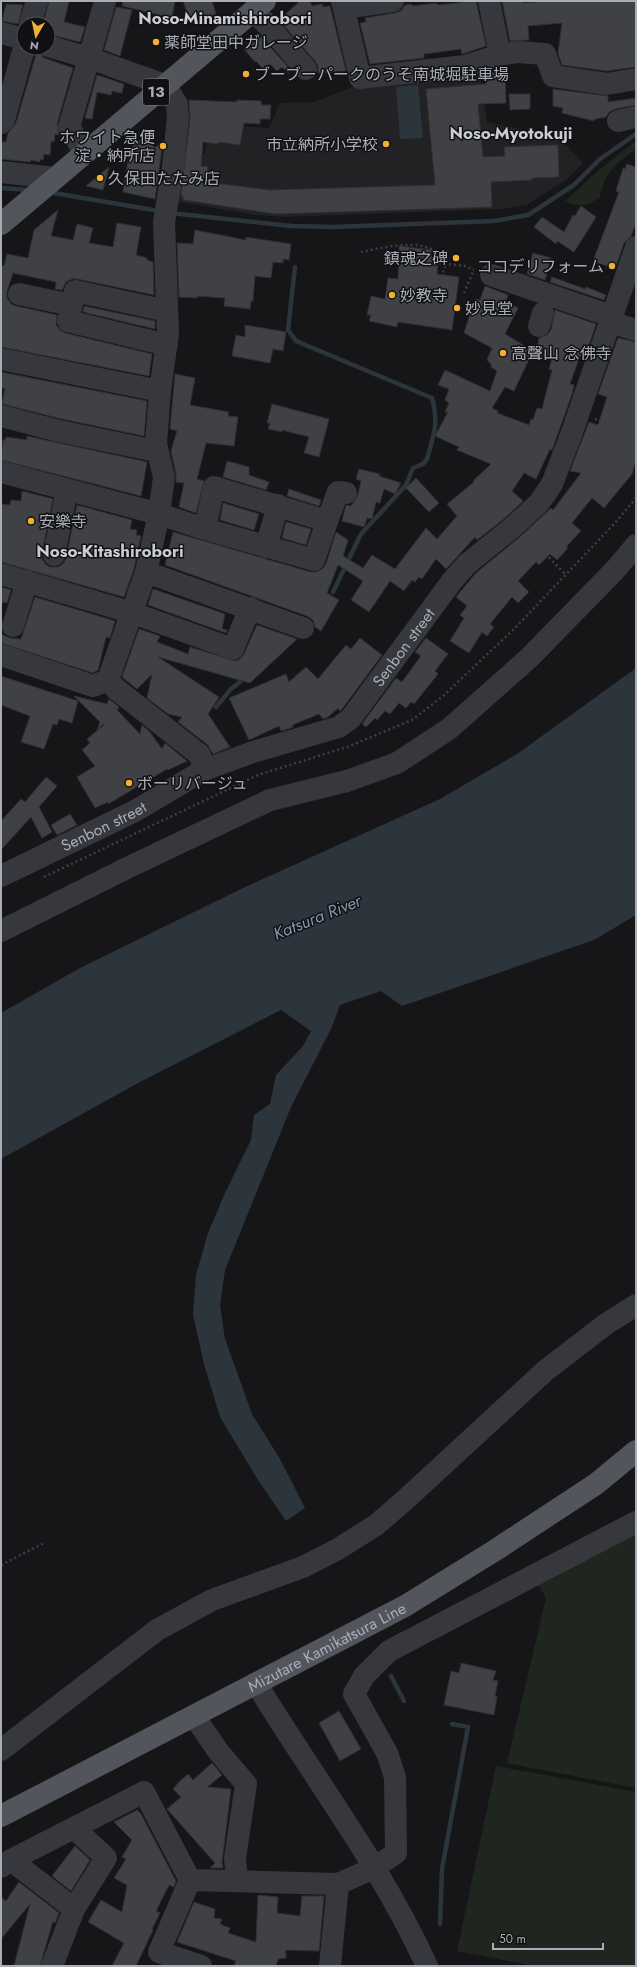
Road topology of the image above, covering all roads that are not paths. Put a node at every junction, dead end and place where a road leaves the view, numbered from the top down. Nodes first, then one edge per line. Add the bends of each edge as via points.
1 (36, 1) edge
2 (105, 1) edge
3 (393, 1) edge
4 (489, 1) edge
5 (343, 4) edge
6 (259, 5) edge
7 (32, 16) edge
8 (1, 33) edge
9 (16, 37) edge
10 (56, 48) edge
11 (500, 55) junction
12 (22, 56) edge
13 (89, 58) junction
14 (306, 69) dead end
15 (636, 79) edge
16 (165, 85) junction
17 (1, 123) edge
18 (84, 152) junction
19 (1, 172) edge
20 (45, 186) junction
21 (1, 224) edge
22 (636, 247) edge
23 (481, 272) road end
24 (19, 294) dead end
25 (71, 305) junction
26 (167, 311) junction
27 (610, 319) junction
28 (636, 330) edge
29 (167, 344) junction
30 (1, 362) edge
31 (160, 391) junction
32 (1, 416) edge
33 (156, 451) junction
34 (1, 472) edge
35 (67, 490) junction
36 (346, 493) dead end
37 (278, 505) junction
38 (159, 514) junction
39 (327, 520) junction
40 (205, 530) junction
41 (636, 545) edge
42 (266, 547) junction
43 (54, 555) dead end
44 (146, 572) junction
45 (1, 574) edge
46 (27, 581) junction
47 (250, 608) junction
48 (130, 612) junction
49 (13, 626) dead end
50 (303, 628) dead end
51 (1, 655) edge
52 (108, 680) junction
53 (204, 770) junction
54 (1, 876) edge
55 (1, 932) edge
56 (636, 1305) edge
57 (636, 1451) edge
58 (636, 1522) edge
59 (256, 1683) junction
60 (194, 1716) junction
61 (1, 1750) edge
62 (1, 1816) edge
63 (74, 1828) junction
64 (6, 1864) edge
65 (374, 1868) junction
66 (190, 1880) junction
67 (237, 1880) junction
68 (338, 1884) junction
69 (74, 1909) junction
70 (155, 1959) edge
71 (52, 1966) edge
72 (201, 1966) edge
73 (330, 1966) edge
74 (427, 1966) edge

1 - 7 street
2 - 13 street
3 - 5 street
4 - 11 street
5 - 11 street via 360,78 465,66
6 - 14 street
6 - 16 main road, 13
8 - 9 street
10 - 13 street
11 - 15 street via 517,52 545,54 553,76 607,84
12 - 17 street
13 - 16 street
13 - 18 street via 69,127
16 - 18 main road, 13
16 - 26 street via 177,104 178,117 165,214
18 - 20 main road, 13
19 - 20 street
20 - 21 main road, 13
22 - 27 street, Senbon street
23 - 27 street via 545,310
24 - 25 street
25 - 26 street via 75,291
25 - 29 street via 68,321
26 - 29 street
27 - 28 street
27 - 53 street, Senbon street via 552,484 539,503 457,575 351,718 339,727 253,752
29 - 31 street
30 - 31 street
31 - 33 street
32 - 33 street
33 - 38 street via 164,477
34 - 35 street
35 - 38 street
35 - 43 street
36 - 39 street via 338,492
37 - 39 street
37 - 40 street via 214,487
37 - 42 street
38 - 40 street
38 - 44 street
39 - 42 street via 314,560
40 - 42 street
41 - 55 street via 615,570 528,658 449,729 398,763 347,781 270,800
44 - 47 street
44 - 48 street
45 - 46 street
46 - 48 street
46 - 49 street
47 - 48 street via 233,649
47 - 50 street
48 - 52 street
51 - 52 street via 93,686
52 - 53 street via 200,755
53 - 54 street, Senbon street via 135,811
56 - 61 street via 606,1324 545,1371 376,1525 303,1567 212,1600 157,1630
57 - 59 main road, Mizutare Kamikatsura Line via 596,1484 412,1602
58 - 65 street via 389,1651 364,1676 354,1694 387,1753 395,1777 396,1853
59 - 60 main road, Mizutare Kamikatsura Line
59 - 65 street
60 - 62 main road, Mizutare Kamikatsura Line
60 - 67 street via 218,1751 246,1784 235,1858
63 - 64 street
63 - 66 street via 144,1792
63 - 69 street via 106,1858
64 - 69 street
65 - 68 street
65 - 74 street via 397,1905
66 - 67 street
66 - 70 street
67 - 68 street
68 - 73 street
69 - 71 street
70 - 72 street

